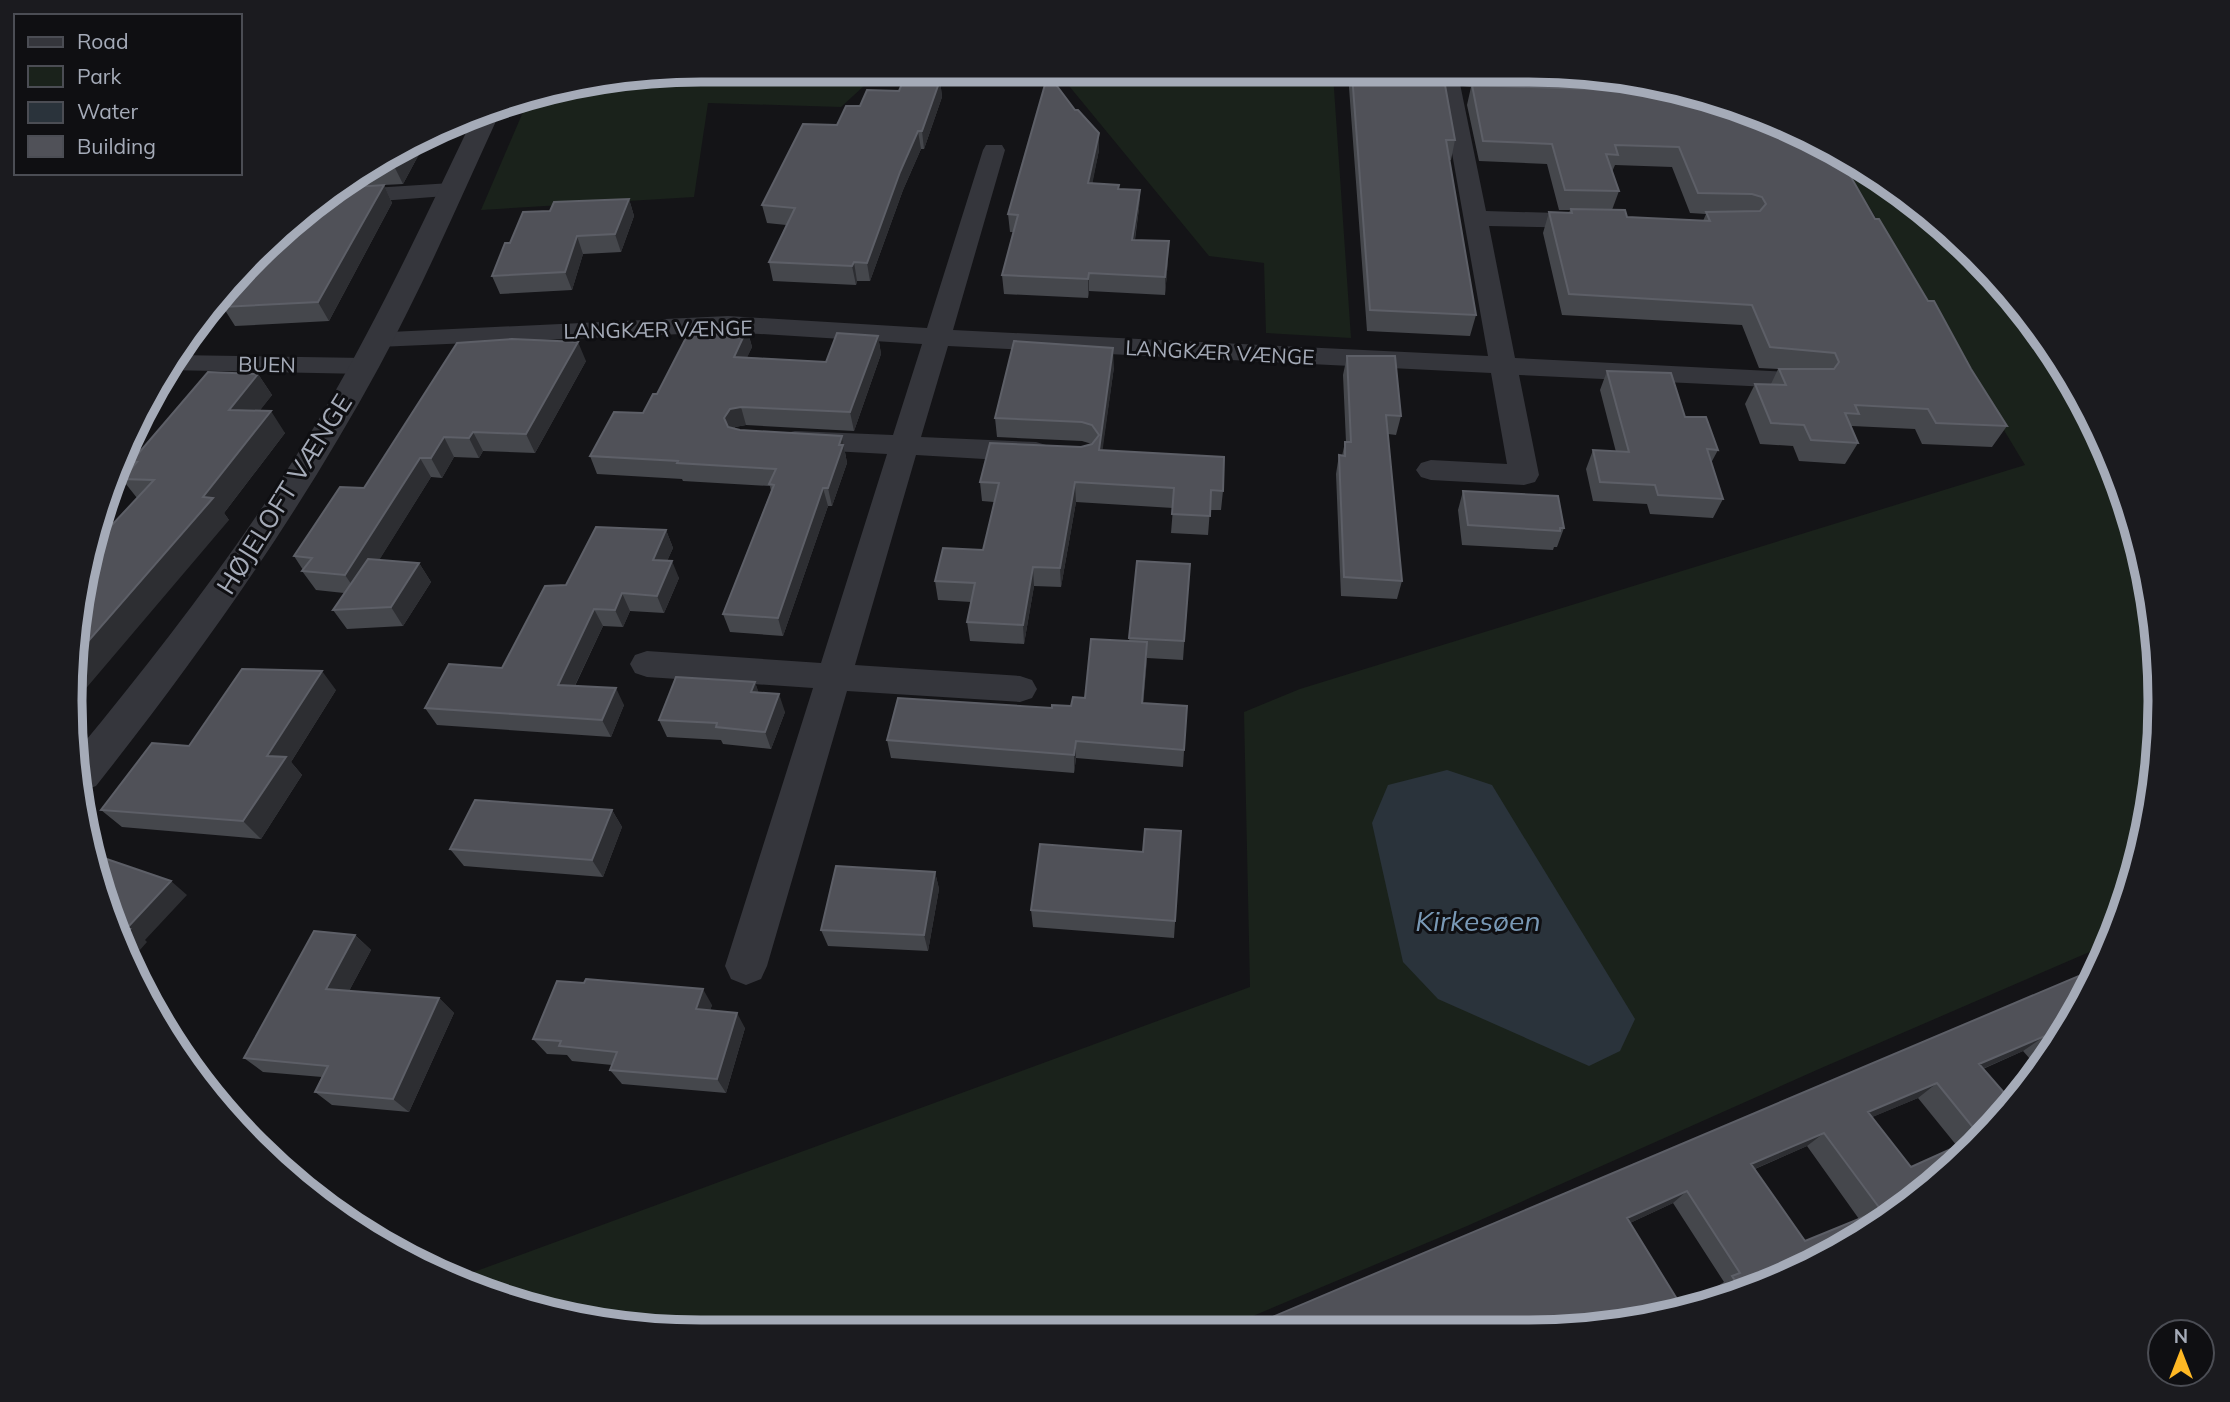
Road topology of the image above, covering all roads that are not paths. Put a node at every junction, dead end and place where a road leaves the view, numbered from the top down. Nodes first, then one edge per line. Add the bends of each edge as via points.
1 (1450, 85) edge
2 (1479, 96) edge
3 (483, 122) edge
4 (995, 150) dead end
5 (451, 190) junction
6 (342, 197) edge
7 (1474, 218) junction
8 (1622, 221) edge
9 (937, 337) junction
10 (371, 352) junction
11 (184, 362) edge
12 (1504, 364) junction
13 (1812, 381) edge
14 (773, 439) edge
15 (905, 445) junction
16 (1068, 454) edge
17 (1431, 470) dead end
18 (646, 664) dead end
19 (834, 677) junction
20 (1020, 689) dead end
21 (87, 769) edge
22 (746, 965) dead end

1 - 2 street
1 - 7 street
3 - 5 street, HØJELOFT VÆNGE
4 - 9 street
5 - 6 street
5 - 10 street, HØJELOFT VÆNGE
7 - 8 street
7 - 12 street
9 - 10 street, LANGKÆR VÆNGE via 728,324
9 - 12 street, LANGKÆR VÆNGE
9 - 15 street
10 - 11 street, BUEN
10 - 21 street, HØJELOFT VÆNGE via 233,577
12 - 13 street, LANGKÆR VÆNGE
12 - 17 street via 1524,475
14 - 15 street
15 - 16 street
15 - 19 street
18 - 19 street
19 - 20 street
19 - 22 street

